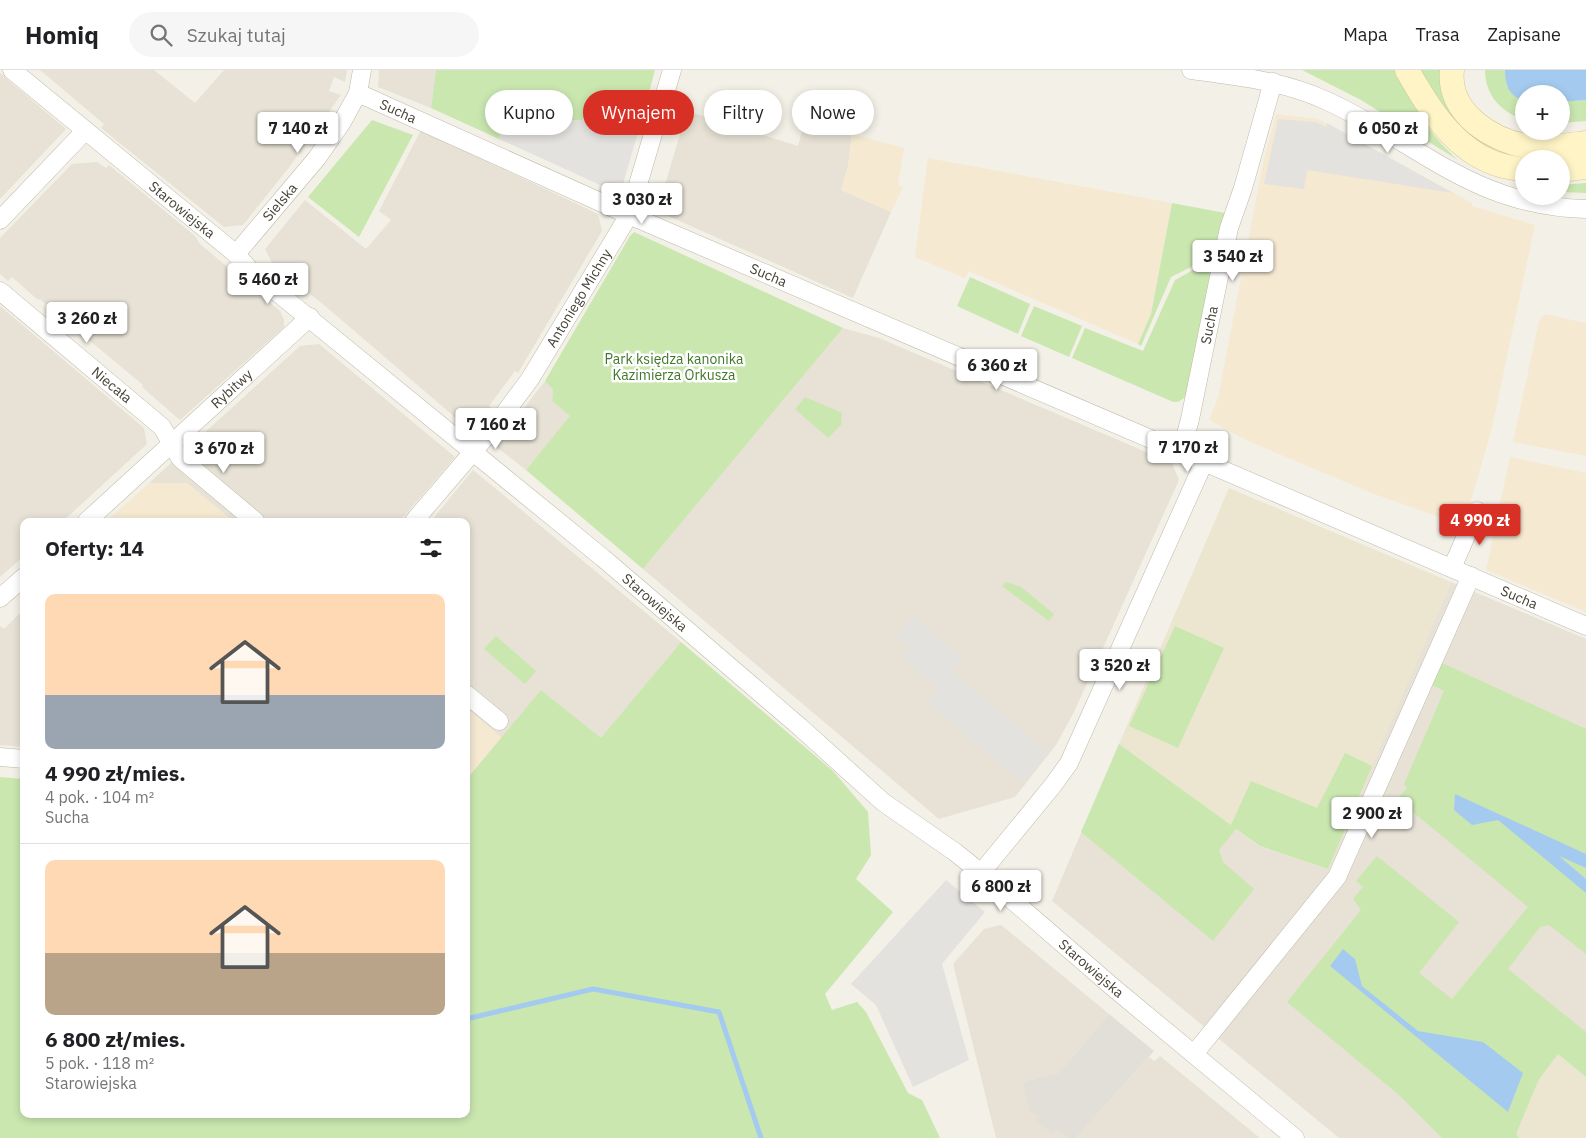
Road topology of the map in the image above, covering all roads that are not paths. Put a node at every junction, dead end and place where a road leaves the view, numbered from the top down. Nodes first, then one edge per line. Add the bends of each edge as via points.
1 (12, 70) edge
2 (362, 70) edge
3 (672, 70) edge
4 (1191, 70) edge
5 (1407, 70) edge
6 (1452, 70) edge
7 (1273, 82) junction
8 (358, 92) junction
9 (85, 131) junction
10 (1586, 143) edge
11 (1586, 167) edge
12 (1515, 168) edge
13 (1570, 169) edge
14 (1586, 209) edge
15 (629, 215) junction
16 (0, 220) edge
17 (236, 254) junction
18 (0, 291) edge
19 (310, 317) junction
20 (172, 444) junction
21 (1181, 452) junction
22 (473, 453) junction
23 (1204, 462) junction
24 (1477, 511) dead end
25 (90, 518) edge
26 (251, 518) edge
27 (417, 518) edge
28 (1452, 568) junction
29 (1471, 576) junction
30 (20, 580) edge
31 (0, 598) edge
32 (1586, 626) edge
33 (470, 697) edge
34 (499, 721) dead end
35 (0, 757) edge
36 (20, 759) edge
37 (981, 873) junction
38 (1194, 1054) junction
39 (1295, 1138) edge

1 - 9 street, Starowiejska
2 - 8 street, Sielska
3 - 15 street, Antoniego Michny
4 - 7 street
5 - 12 main road via 1443,126 1468,148 1496,164
6 - 10 main road via 1455,97 1465,114 1483,130 1504,140 1533,147
7 - 14 street via 1328,101 1450,172 1494,192 1529,203
7 - 21 street, Sucha via 1245,182 1228,228
8 - 15 street, Sucha
8 - 17 street, Sielska via 317,158
9 - 16 street
9 - 17 street, Starowiejska
11 - 13 main road
15 - 21 street, Sucha
15 - 22 street, Antoniego Michny via 530,379
17 - 19 street, Starowiejska via 250,270
18 - 20 street, Niecała via 162,427
19 - 20 street, Rybitwy
19 - 22 street, Starowiejska
20 - 25 street, Rybitwy
20 - 26 street, Niecała via 180,458
21 - 23 street, Sucha
22 - 27 street, Antoniego Michny
22 - 37 street, Starowiejska via 603,558 883,802
23 - 28 street, Sucha
23 - 37 street via 1069,763
24 - 28 street
28 - 29 street, Sucha
29 - 32 street, Sucha
29 - 38 street via 1337,877
30 - 31 street
33 - 34 street
35 - 36 street
37 - 38 street, Starowiejska
38 - 39 street, Starowiejska

